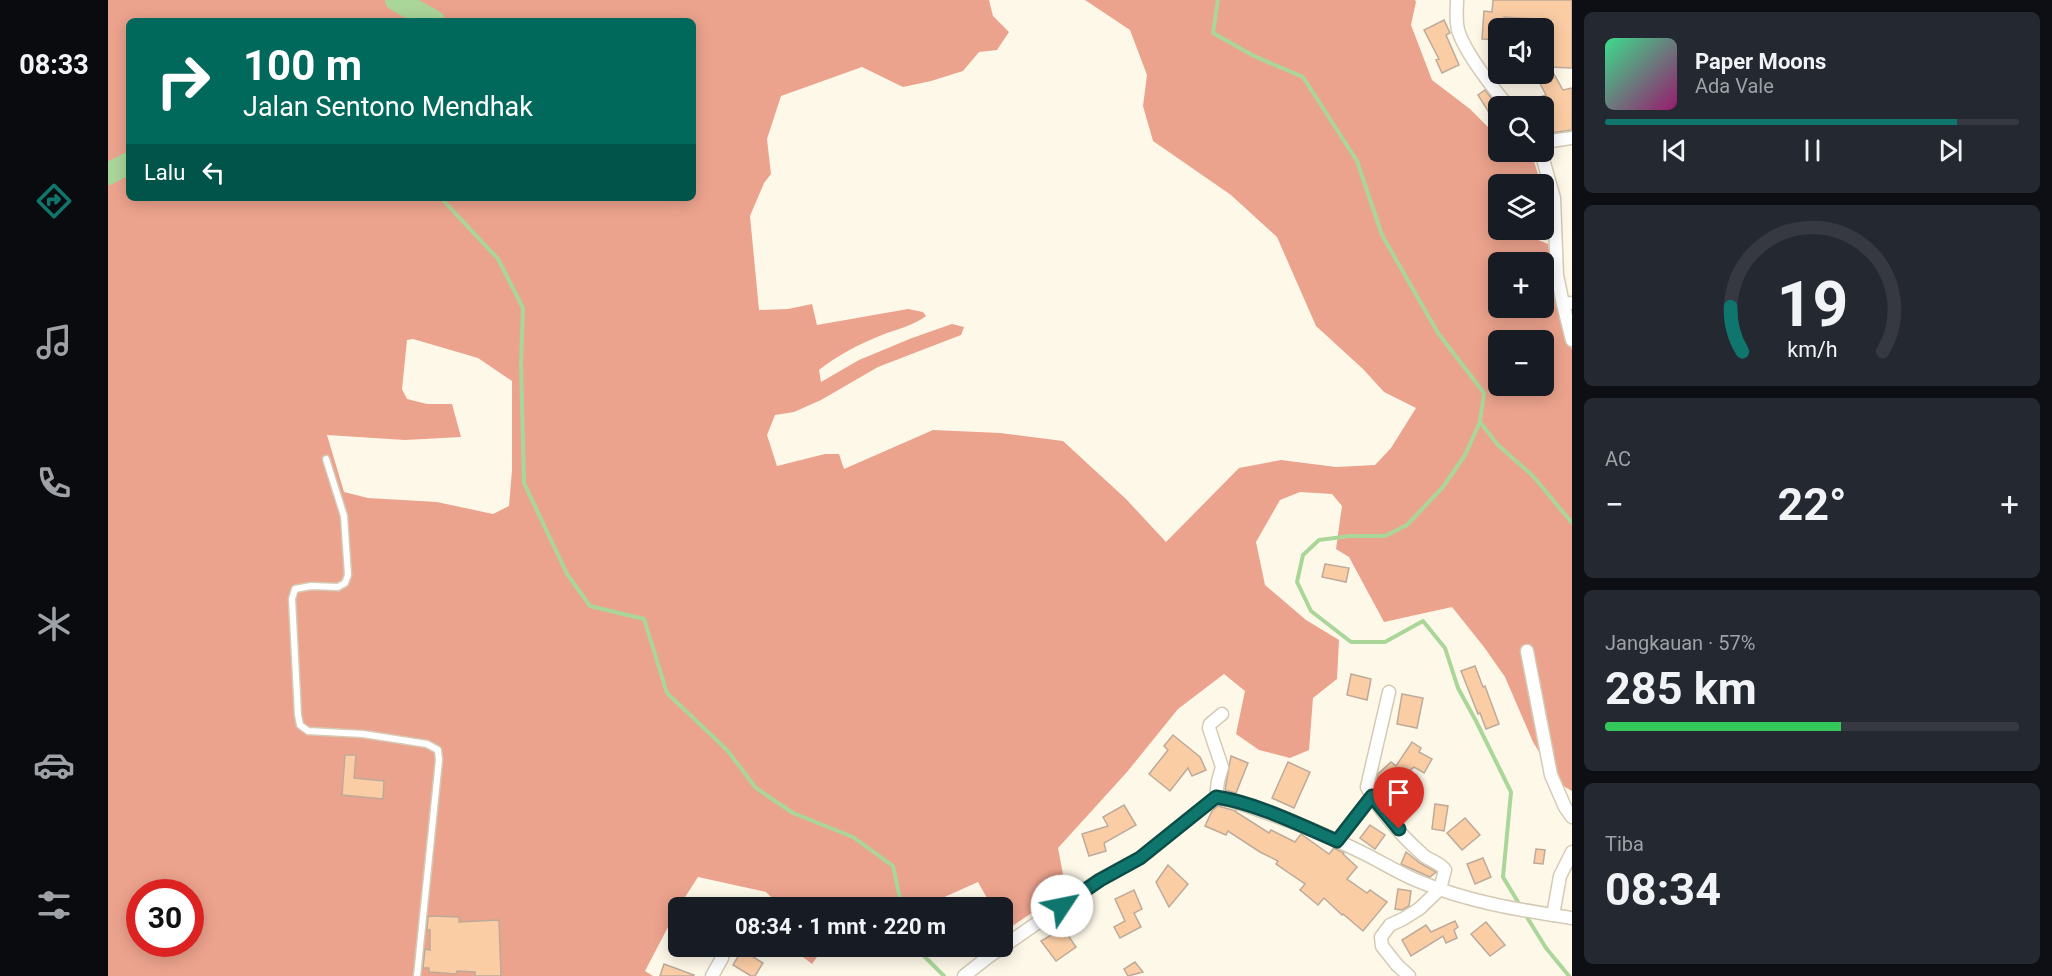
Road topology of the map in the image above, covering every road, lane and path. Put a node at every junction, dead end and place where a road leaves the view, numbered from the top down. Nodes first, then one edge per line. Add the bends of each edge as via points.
1 (1457, 0) edge
2 (1500, 96) edge
3 (1572, 138) edge
4 (1554, 141) edge
5 (1544, 162) edge
6 (1568, 303) edge
7 (1572, 340) edge
8 (326, 459) dead end
9 (1527, 651) dead end
10 (1389, 692) dead end
11 (1222, 714) dead end
12 (1372, 796) junction
13 (1216, 797) junction
14 (1572, 817) edge
15 (1337, 841) junction
16 (1572, 852) edge
17 (1440, 889) junction
18 (1553, 915) junction
19 (1572, 918) edge
20 (722, 958) dead end
21 (417, 976) edge
22 (712, 976) edge
23 (964, 976) edge
24 (1409, 976) edge

1 - 2 street via 1459,34
3 - 4 street
5 - 6 street via 1554,198 1557,275
6 - 7 street
8 - 21 lane via 344,516 348,575 338,587 295,589 292,599 298,716 300,725 308,731 363,734 427,744 438,750
9 - 14 street via 1551,775
10 - 12 street via 1367,787
11 - 13 street via 1209,728 1222,767
12 - 15 street
12 - 17 street via 1421,853 1444,868
13 - 15 street via 1294,822
13 - 23 street via 1140,858 1100,880
15 - 17 street
16 - 18 street via 1560,876
17 - 18 street via 1487,904
17 - 24 street via 1419,909 1384,931 1382,946
18 - 19 street
20 - 22 street

